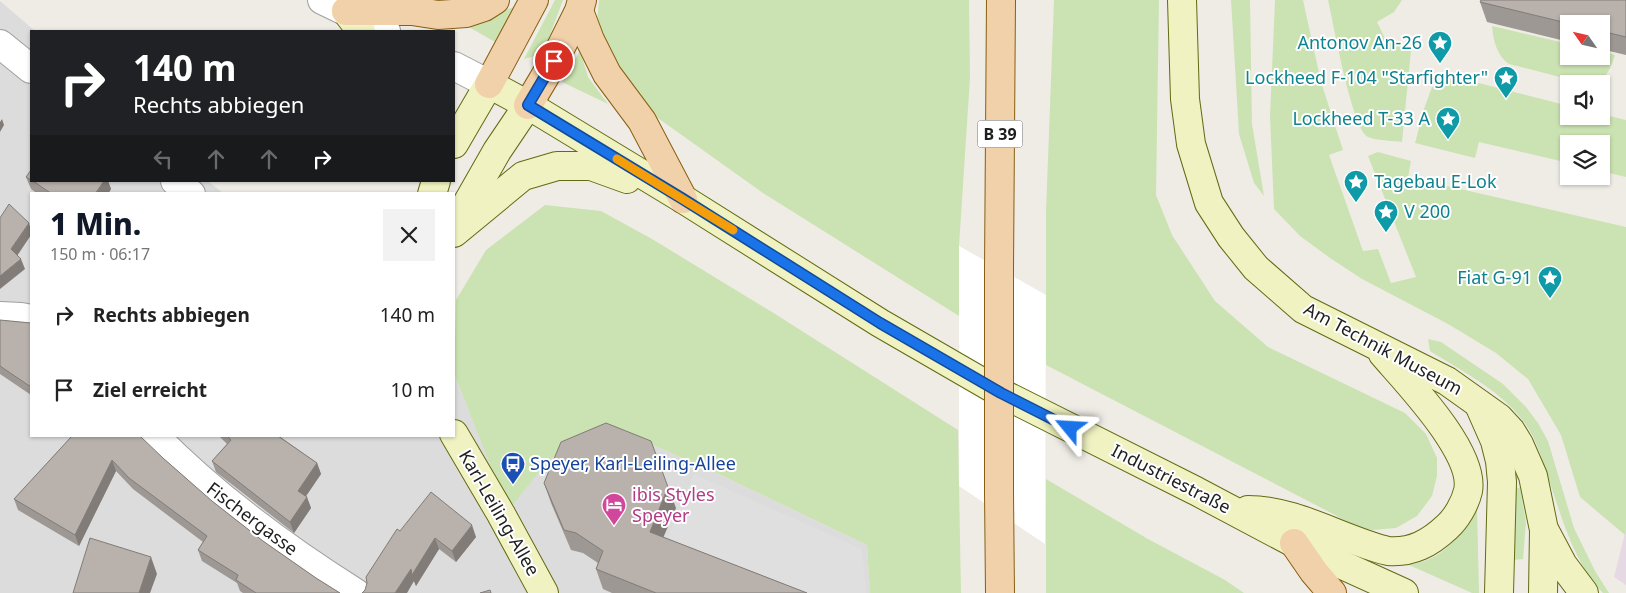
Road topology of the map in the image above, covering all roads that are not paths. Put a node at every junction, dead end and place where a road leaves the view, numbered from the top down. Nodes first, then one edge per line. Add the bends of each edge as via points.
1 (494, 0) edge
2 (534, 0) edge
3 (1001, 0) edge
4 (1182, 0) edge
5 (581, 5) edge
6 (343, 14) edge
7 (383, 30) edge
8 (0, 44) edge
9 (455, 67) edge
10 (30, 68) edge
11 (489, 84) junction
12 (528, 105) junction
13 (455, 142) edge
14 (176, 182) edge
15 (189, 192) edge
16 (683, 199) junction
17 (455, 226) edge
18 (455, 231) edge
19 (0, 316) edge
20 (30, 320) edge
21 (1376, 345) junction
22 (1477, 401) junction
23 (455, 436) edge
24 (156, 437) edge
25 (1232, 510) junction
26 (1544, 530) junction
27 (1000, 532) junction
28 (1294, 543) junction
29 (356, 593) edge
30 (544, 593) edge
31 (1000, 593) edge
32 (1018, 593) edge
33 (1332, 593) edge
34 (1404, 593) edge
35 (1499, 593) edge
36 (1543, 593) edge
37 (1584, 593) edge

1 - 6 main road via 466,13
2 - 11 main road
3 - 27 main road, B 39, bridge
4 - 21 street, Am Technik Museum via 1184,84 1191,144 1209,203 1230,237 1256,268 1303,309
5 - 12 main road
5 - 16 main road via 590,40 607,74 642,121
6 - 7 street
8 - 10 street
9 - 11 street, Industriestraße
11 - 12 street, Industriestraße
11 - 13 street
12 - 16 street, Industriestraße
12 - 17 street via 497,151
14 - 15 street
16 - 18 street via 591,166 557,166 523,176
16 - 25 street, Industriestraße via 880,323 1001,393
19 - 20 street
21 - 22 street, Am Technik Museum via 1430,372
21 - 25 street via 1449,434 1466,469 1468,490 1450,524 1424,545 1399,552 1378,549 1294,518 1258,510
22 - 26 street, Am Technik Museum via 1499,418 1519,444 1533,476
22 - 35 street, Am Technik Museum via 1500,461
23 - 30 street, Karl-Leiling-Allee
24 - 29 street, Fischergasse via 182,464 238,511
25 - 28 street, Industriestraße
26 - 36 street, Am Technik Museum
26 - 37 street via 1563,565
27 - 31 main road, B 39
27 - 32 main road, B 39
28 - 33 main road
28 - 34 street, Industriestraße

